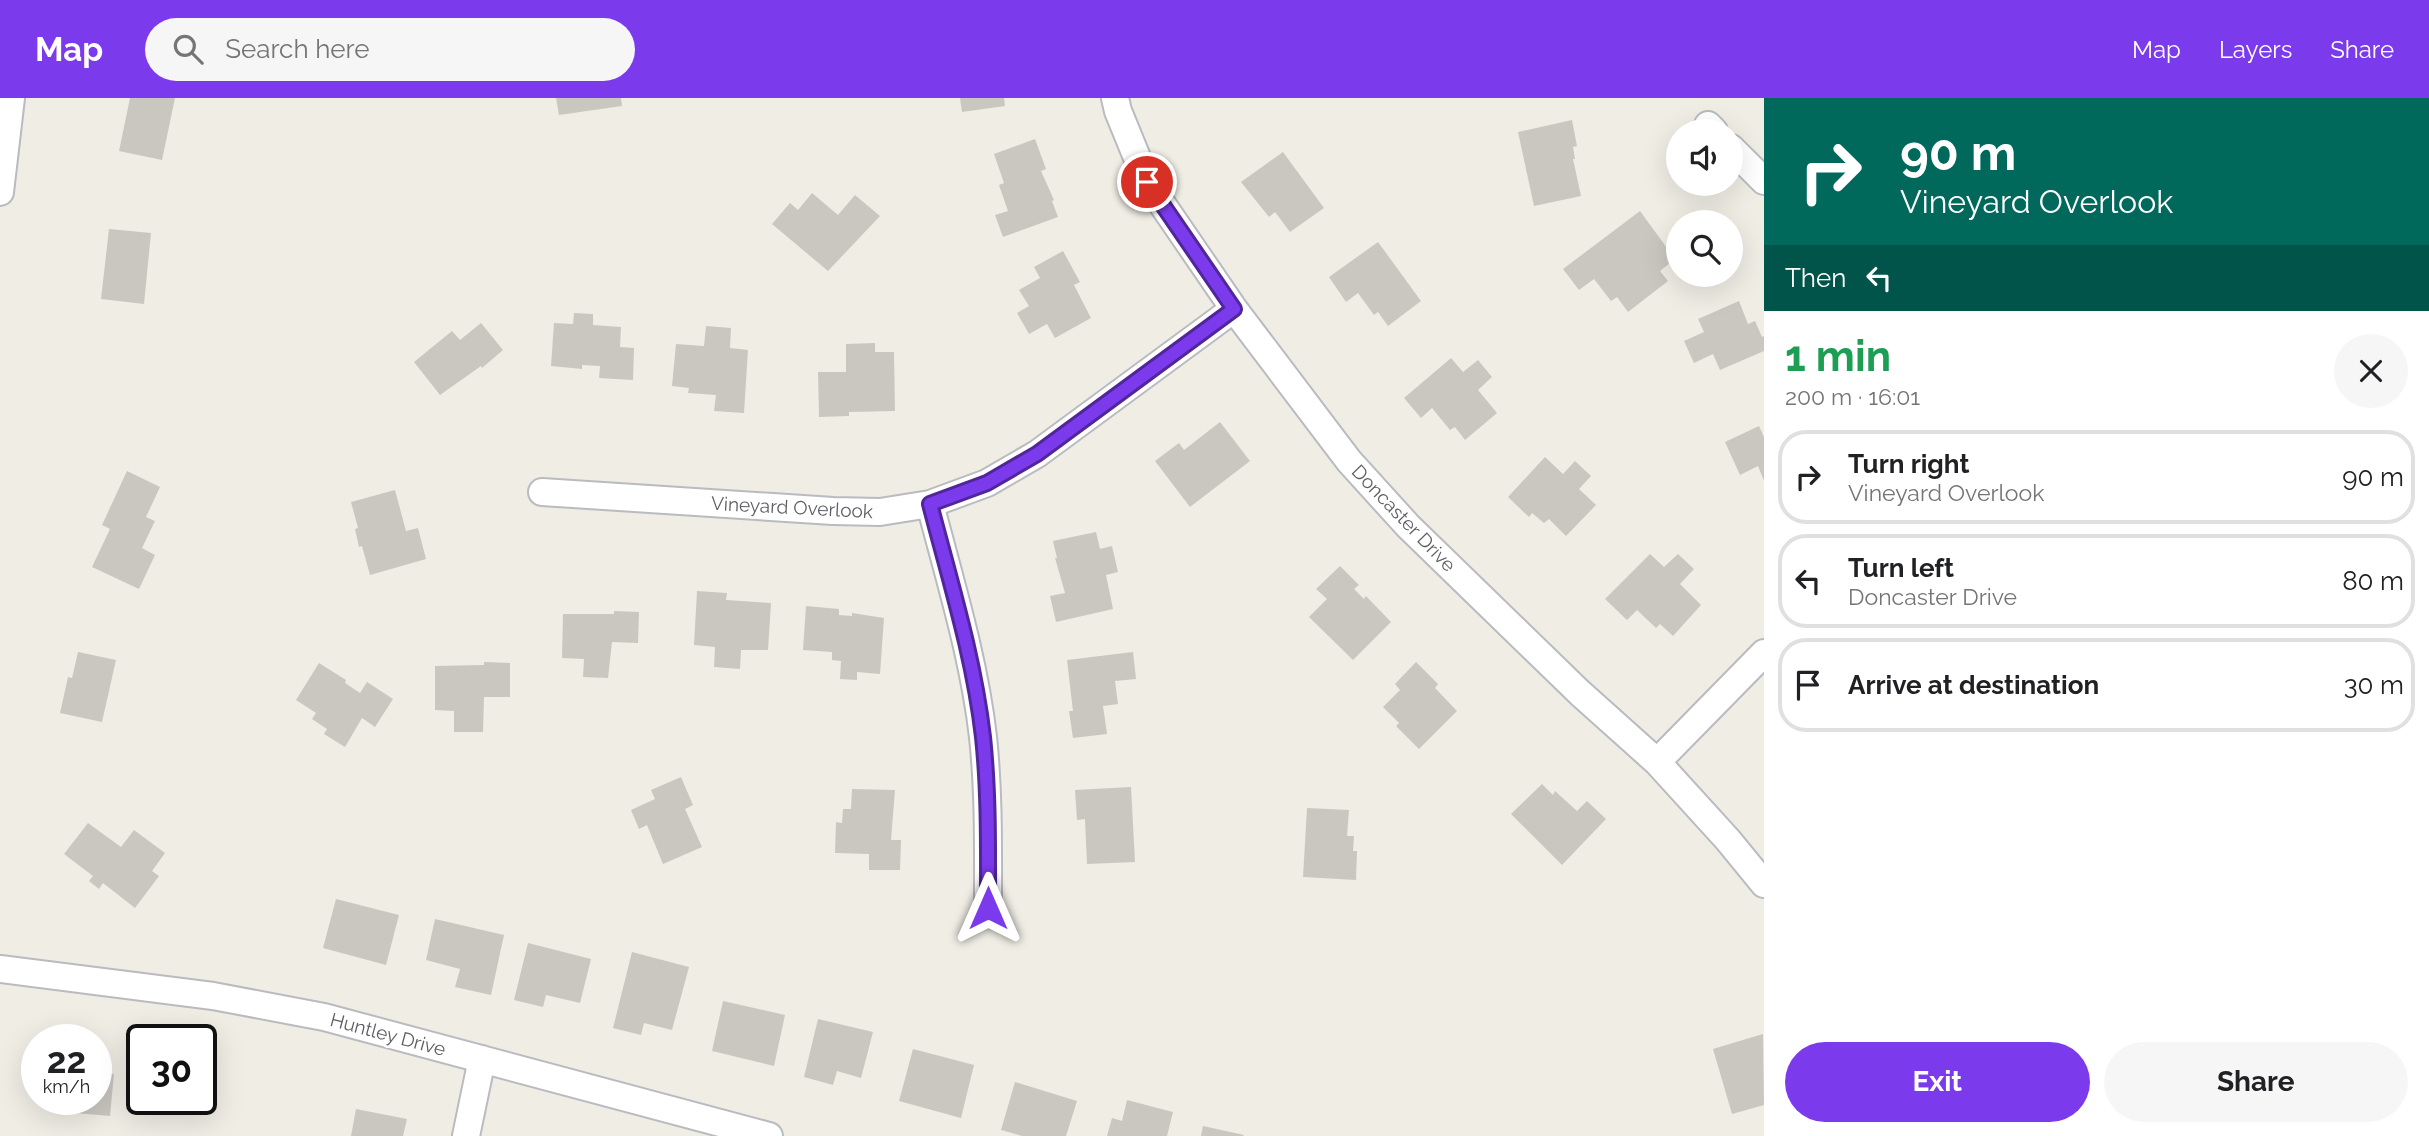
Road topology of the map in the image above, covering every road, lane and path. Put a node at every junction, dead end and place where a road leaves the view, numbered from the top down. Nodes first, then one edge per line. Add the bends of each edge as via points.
1 (11, 98) edge
2 (1115, 98) edge
3 (1743, 160) edge
4 (1764, 181) edge
5 (0, 192) edge
6 (1234, 309) junction
7 (542, 492) dead end
8 (930, 504) junction
9 (1764, 653) edge
10 (1657, 762) junction
11 (1764, 884) edge
12 (988, 908) dead end
13 (0, 969) edge
14 (481, 1059) junction
15 (466, 1136) edge
16 (769, 1136) edge

1 - 5 street
2 - 6 street, Doncaster Drive via 1147,182
3 - 4 street
6 - 8 street, Vineyard Overlook via 1037,454 987,483
6 - 10 street, Doncaster Drive via 1349,461 1408,526
7 - 8 street, Vineyard Overlook via 833,511 880,512
8 - 12 street via 963,628 983,737
9 - 10 street
10 - 11 street, Doncaster Drive
13 - 14 street, Huntley Drive via 226,998 324,1017
14 - 15 street
14 - 16 street, Huntley Drive

